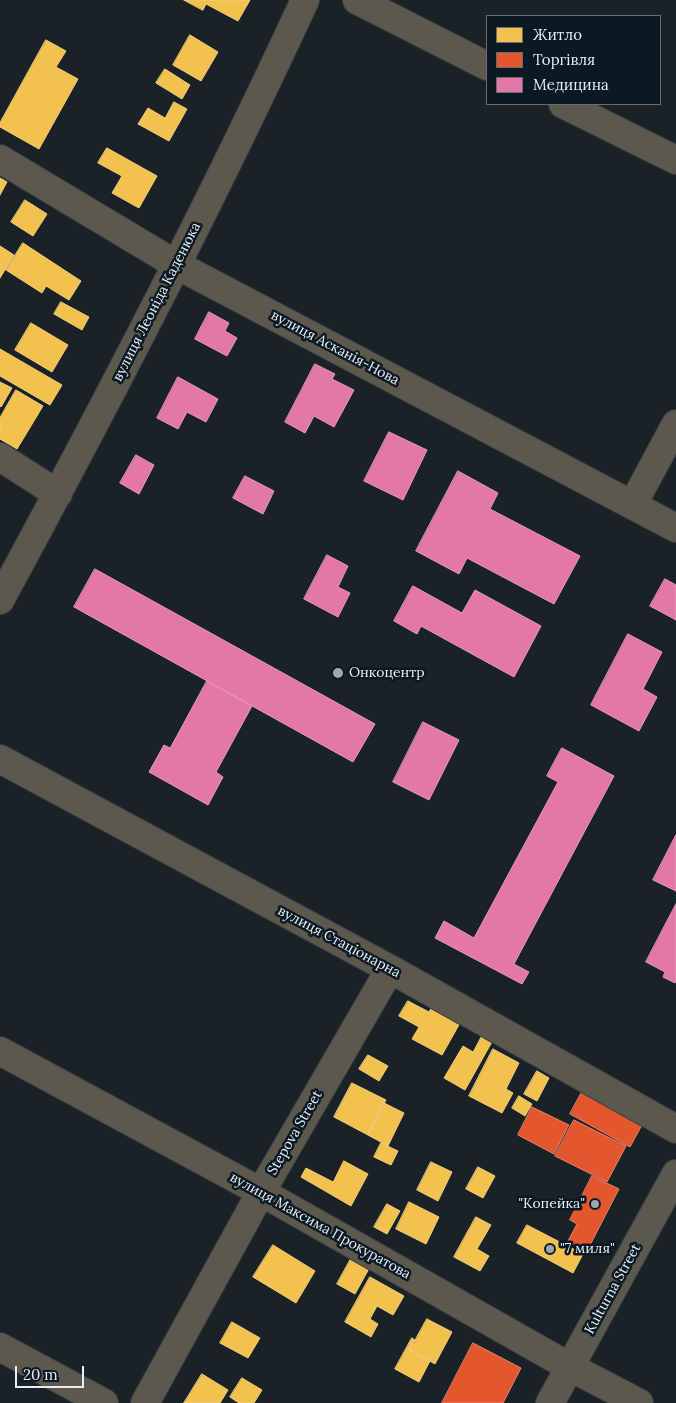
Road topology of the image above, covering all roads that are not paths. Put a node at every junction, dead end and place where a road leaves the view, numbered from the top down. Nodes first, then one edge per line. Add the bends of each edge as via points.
1 (306, 0) edge
2 (356, 0) edge
3 (486, 65) edge
4 (566, 105) edge
5 (0, 159) edge
6 (676, 160) edge
7 (177, 265) junction
8 (676, 424) edge
9 (0, 457) edge
10 (58, 494) junction
11 (633, 504) junction
12 (676, 528) edge
13 (0, 600) edge
14 (0, 759) edge
15 (390, 969) junction
16 (0, 1051) edge
17 (676, 1129) edge
18 (676, 1174) edge
19 (261, 1192) junction
20 (0, 1347) edge
21 (570, 1367) junction
22 (104, 1403) edge
23 (145, 1403) edge
24 (550, 1403) edge
25 (639, 1403) edge

1 - 7 street, вулиця Леоніда Каденюка
2 - 3 street
4 - 6 street
5 - 7 street, вулиця Асканія-Нова
7 - 10 street, вулиця Леоніда Каденюка
7 - 11 street, вулиця Асканія-Нова
8 - 11 street
9 - 10 street
10 - 13 street, вулиця Леоніда Каденюка
11 - 12 street, вулиця Асканія-Нова
14 - 15 street, вулиця Стаціонарна
15 - 17 street, вулиця Стаціонарна
15 - 19 street, Stepova Street
16 - 19 street, вулиця Максима Прокуратова
18 - 21 main road, Kulturna Street
19 - 21 street, вулиця Максима Прокуратова
19 - 23 street, Stepova Street
20 - 22 street
21 - 24 main road, Kulturna Street
21 - 25 street, вулиця Максима Прокуратова

